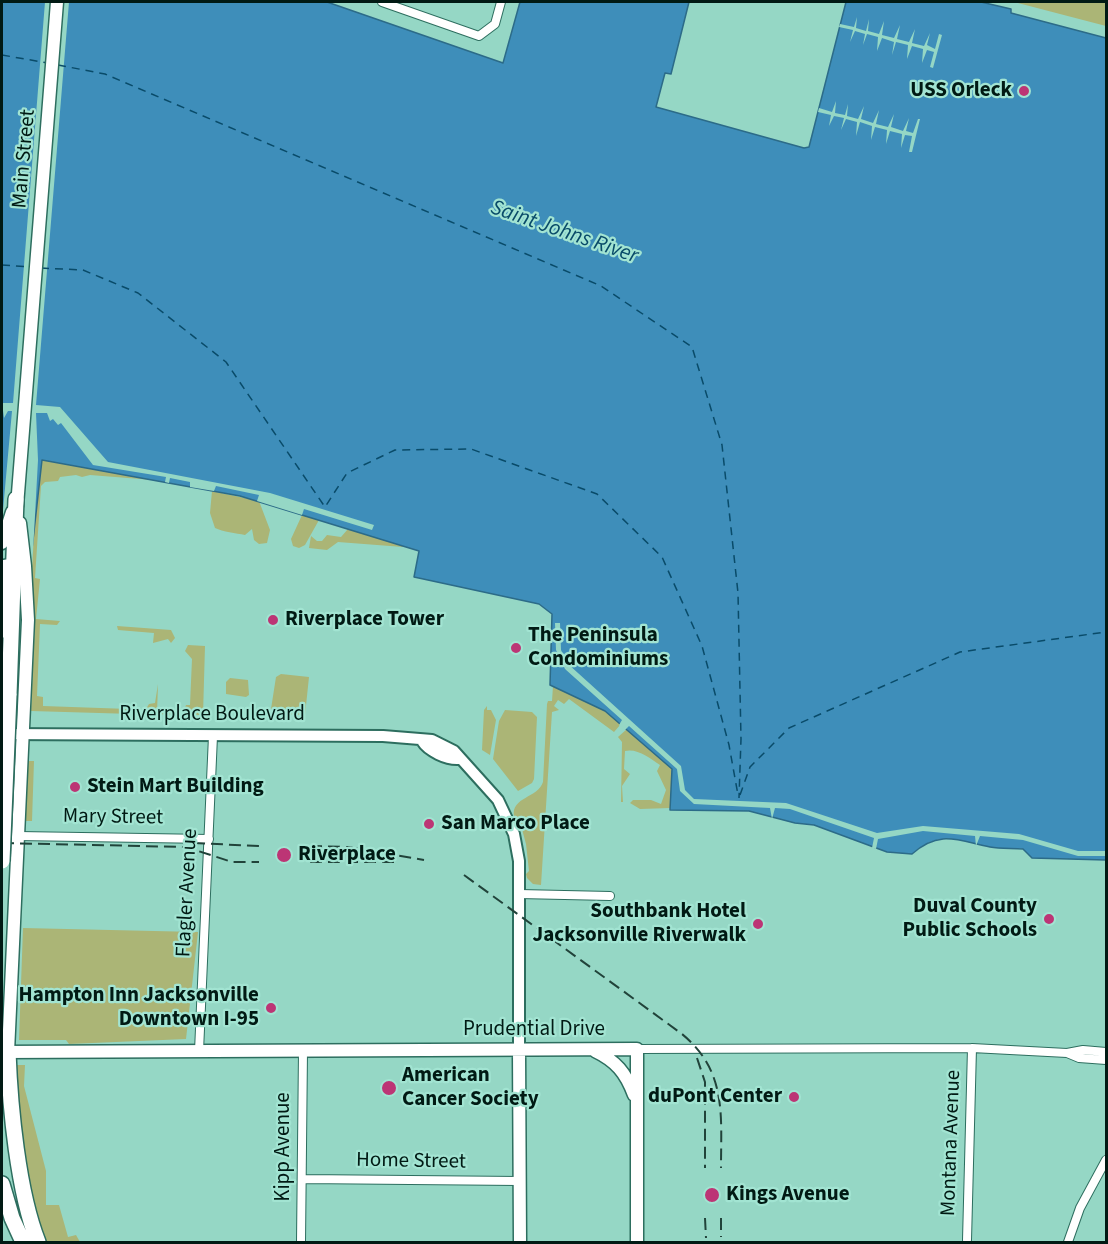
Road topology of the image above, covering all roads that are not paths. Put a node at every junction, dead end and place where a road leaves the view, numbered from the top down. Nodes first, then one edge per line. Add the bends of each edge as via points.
1 (57, 2) edge
2 (382, 2) edge
3 (501, 2) edge
4 (16, 499) junction
5 (2, 543) edge
6 (16, 573) junction
7 (2, 630) edge
8 (22, 733) junction
9 (2, 734) edge
10 (213, 736) junction
11 (18, 836) junction
12 (2, 838) edge
13 (209, 838) junction
14 (2, 861) edge
15 (519, 894) junction
16 (610, 896) dead end
17 (7, 941) edge
18 (5, 1021) edge
19 (972, 1048) junction
20 (637, 1049) junction
21 (519, 1050) junction
22 (592, 1050) junction
23 (199, 1051) junction
24 (303, 1051) junction
25 (5, 1052) edge
26 (1107, 1052) edge
27 (1067, 1053) junction
28 (1107, 1060) edge
29 (637, 1102) junction
30 (1107, 1160) edge
31 (302, 1179) junction
32 (519, 1181) junction
33 (2, 1184) edge
34 (967, 1239) dead end
35 (23, 1242) edge
36 (38, 1242) edge
37 (301, 1242) edge
38 (520, 1242) edge
39 (637, 1242) edge
40 (1068, 1242) edge

1 - 4 main road, Main Street
2 - 3 street via 479,36 494,26
4 - 5 main road, Main Street
4 - 6 highway
6 - 7 highway
6 - 8 main road via 28,620
6 - 14 highway, bridge
8 - 9 main road, Riverplace Boulevard
8 - 10 main road, Riverplace Boulevard
8 - 11 main road
10 - 13 street, Flagler Avenue
10 - 15 main road, Riverplace Boulevard via 383,736 432,740 445,746 488,785 509,820 519,861
11 - 12 main road, Mary Street
11 - 13 street, Mary Street
11 - 17 main road
13 - 23 street, Flagler Avenue
15 - 16 street
15 - 21 main road, Riverplace Boulevard
17 - 18 main road
18 - 25 main road
19 - 20 street, Prudential Drive
19 - 27 street, Prudential Drive
19 - 34 street, Montana Avenue
20 - 22 main road, Prudential Drive
20 - 29 main road
21 - 22 main road, Prudential Drive
21 - 24 main road, Prudential Drive
21 - 32 main road
22 - 29 main road via 607,1056 624,1073
23 - 24 main road, Prudential Drive
23 - 25 main road, Prudential Drive
24 - 31 street, Kipp Avenue
25 - 36 highway via 28,1207
26 - 27 street, Prudential Drive
27 - 28 street, Prudential Drive
29 - 39 main road
30 - 40 street via 1080,1208
31 - 32 street, Home Street
31 - 37 street, Kipp Avenue
32 - 38 main road
33 - 35 highway

